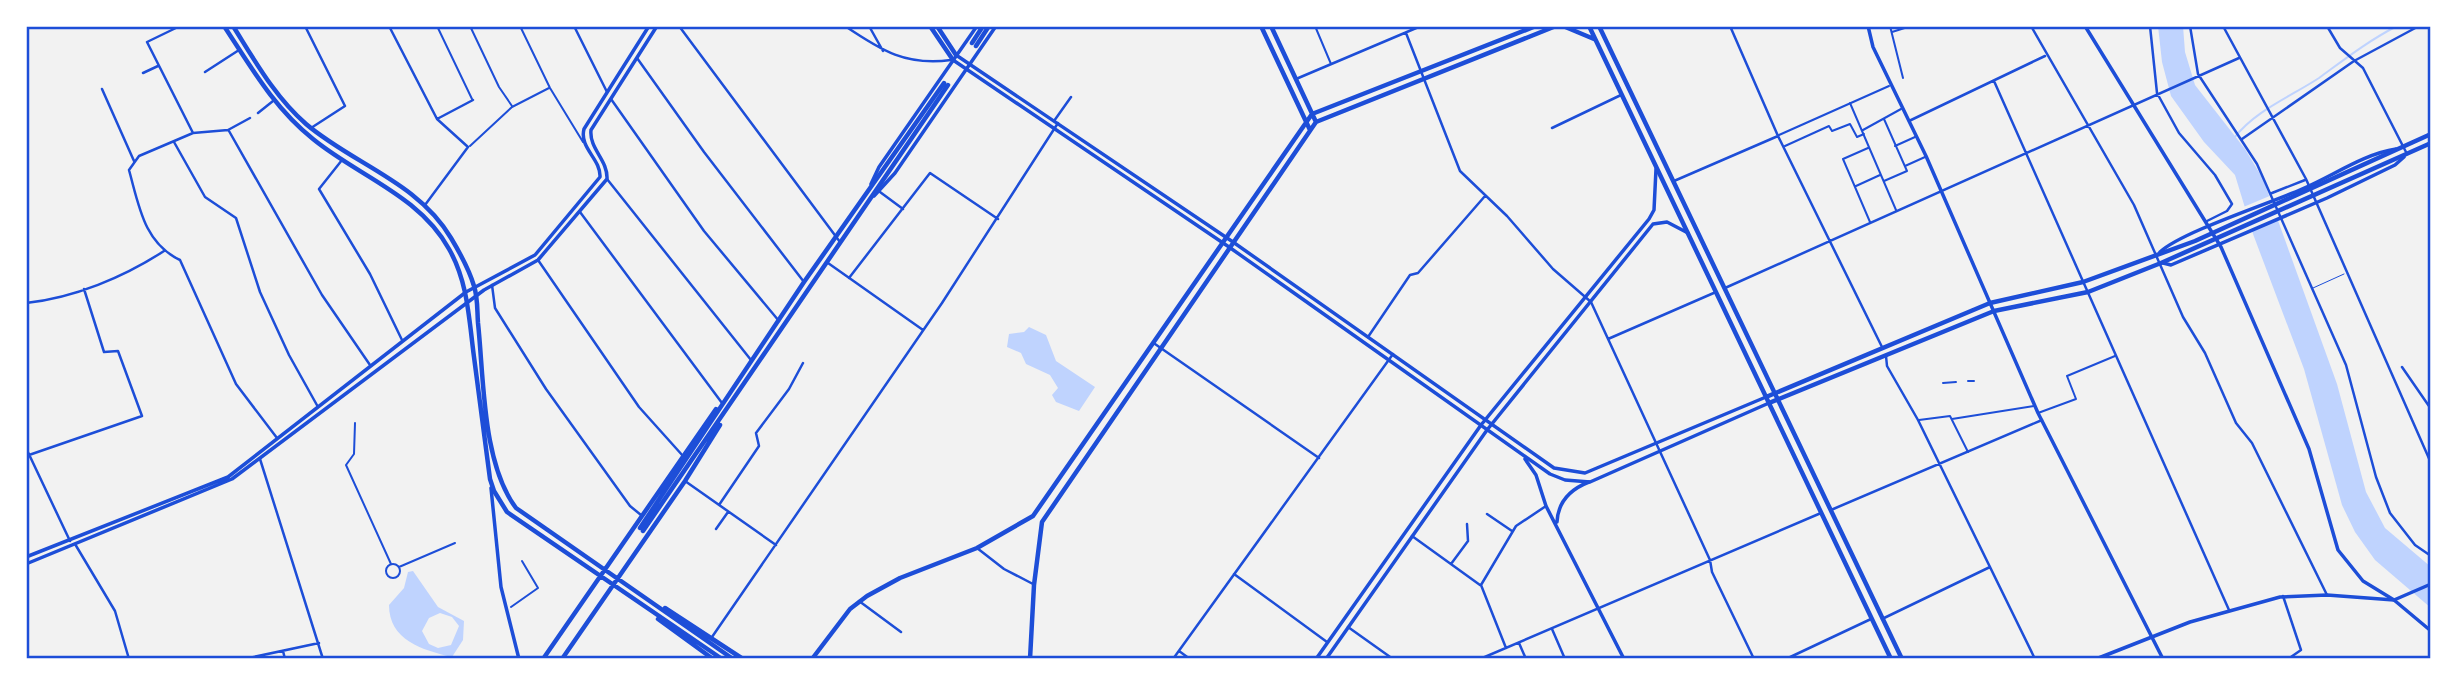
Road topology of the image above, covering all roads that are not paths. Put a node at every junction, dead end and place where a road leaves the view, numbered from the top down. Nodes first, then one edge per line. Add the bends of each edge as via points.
1 (180, 26) edge
2 (224, 26) edge
3 (233, 26) edge
4 (305, 26) edge
5 (389, 26) edge
6 (437, 26) edge
7 (471, 26) edge
8 (520, 26) edge
9 (574, 26) edge
10 (649, 26) edge
11 (657, 26) edge
12 (679, 26) edge
13 (845, 26) edge
14 (869, 26) edge
15 (930, 26) edge
16 (937, 26) edge
17 (977, 26) edge
18 (983, 26) edge
19 (989, 26) edge
20 (996, 26) edge
21 (1261, 26) edge
22 (1270, 26) edge
23 (1315, 26) edge
24 (1422, 26) edge
25 (1536, 26) edge
26 (1556, 26) edge
27 (1563, 26) edge
28 (1589, 26) edge
29 (1600, 26) edge
30 (1730, 26) edge
31 (1890, 26) edge
32 (1911, 26) edge
33 (2031, 26) edge
34 (2085, 26) edge
35 (2150, 26) edge
36 (2190, 26) edge
37 (2223, 26) edge
38 (2327, 26) edge
39 (2419, 26) edge
40 (1875, 27) edge
41 (1906, 27) edge
42 (1868, 28) edge
43 (1892, 32) junction
44 (1406, 33) junction
45 (1595, 40) junction
46 (239, 50) junction
47 (884, 52) junction
48 (957, 54) junction
49 (2045, 56) junction
50 (637, 58) junction
51 (2239, 58) junction
52 (953, 60) junction
53 (2353, 60) junction
54 (970, 64) junction
55 (1331, 64) junction
56 (158, 66) junction
57 (966, 69) junction
58 (1421, 71) junction
59 (205, 72) dead end
60 (143, 74) dead end
61 (2196, 75) junction
62 (1423, 78) junction
63 (1903, 78) dead end
64 (1296, 79) junction
65 (1994, 80) junction
66 (1890, 85) junction
67 (550, 88) junction
68 (102, 89) dead end
69 (607, 92) junction
70 (2157, 93) junction
71 (1621, 95) junction
72 (1071, 97) dead end
73 (611, 99) junction
74 (473, 100) joint
75 (273, 101) junction
76 (1850, 103) junction
77 (2133, 104) junction
78 (512, 107) junction
79 (1902, 108) junction
80 (258, 113) dead end
81 (1312, 114) junction
82 (2273, 115) junction
83 (250, 118) dead end
84 (437, 119) junction
85 (1884, 119) junction
86 (1909, 121) junction
87 (1056, 122) junction
88 (1307, 122) junction
89 (1316, 122) junction
90 (2088, 124) junction
91 (311, 128) junction
92 (1552, 128) dead end
93 (1055, 129) junction
94 (228, 130) junction
95 (1310, 130) junction
96 (1862, 130) junction
97 (193, 133) junction
98 (1864, 134) junction
99 (2431, 134) edge
100 (1778, 136) junction
101 (1916, 136) junction
102 (2241, 137) junction
103 (174, 142) junction
104 (584, 143) junction
105 (2431, 143) edge
106 (1784, 146) junction
107 (1895, 146) junction
108 (468, 147) junction
109 (2404, 147) junction
110 (1869, 148) junction
111 (2026, 152) junction
112 (2407, 154) junction
113 (1926, 156) junction
114 (342, 160) junction
115 (134, 161) junction
116 (1905, 166) junction
117 (1656, 168) junction
118 (1881, 175) junction
119 (607, 179) junction
120 (2306, 179) junction
121 (1674, 181) junction
122 (1884, 181) junction
123 (2326, 184) junction
124 (1855, 186) junction
125 (1941, 191) junction
126 (867, 192) junction
127 (880, 192) junction
128 (2272, 193) junction
129 (874, 196) junction
130 (1485, 196) junction
131 (425, 205) junction
132 (903, 209) junction
133 (1897, 211) junction
134 (580, 212) junction
135 (998, 219) junction
136 (2207, 220) junction
137 (1871, 222) junction
138 (1688, 234) junction
139 (835, 238) junction
140 (1225, 240) junction
141 (1830, 241) junction
142 (842, 243) junction
143 (1231, 244) junction
144 (2199, 249) junction
145 (164, 251) junction
146 (2158, 255) junction
147 (538, 260) junction
148 (828, 263) junction
149 (2161, 263) junction
150 (2347, 273) junction
151 (849, 278) junction
152 (804, 282) junction
153 (2083, 282) junction
154 (492, 285) junction
155 (474, 286) junction
156 (1725, 288) junction
157 (84, 289) junction
158 (2311, 289) junction
159 (466, 292) junction
160 (1716, 292) junction
161 (2088, 292) junction
162 (476, 296) junction
163 (1585, 298) junction
164 (468, 302) junction
165 (1591, 302) junction
166 (26, 303) edge
167 (1990, 303) junction
168 (1994, 311) junction
169 (779, 321) junction
170 (923, 330) junction
171 (1368, 337) junction
172 (1608, 339) junction
173 (402, 340) junction
174 (1154, 344) junction
175 (1882, 347) junction
176 (1161, 348) junction
177 (1393, 354) junction
178 (1886, 355) junction
179 (2116, 356) junction
180 (751, 360) junction
181 (1389, 360) junction
182 (803, 363) dead end
183 (370, 365) junction
184 (2402, 367) dead end
185 (1968, 381) dead end
186 (1974, 381) dead end
187 (1956, 382) dead end
188 (1943, 383) dead end
189 (1775, 394) junction
190 (1767, 400) junction
191 (1778, 401) junction
192 (722, 403) junction
193 (2035, 406) junction
194 (318, 407) junction
195 (2431, 410) edge
196 (2038, 413) junction
197 (724, 414) junction
198 (1952, 419) junction
199 (1486, 420) junction
200 (1918, 420) junction
201 (2042, 420) junction
202 (355, 422) dead end
203 (1492, 424) junction
204 (1481, 425) junction
205 (1487, 430) junction
206 (277, 438) junction
207 (1656, 444) junction
208 (26, 448) edge
209 (1659, 451) junction
210 (1968, 452) junction
211 (29, 455) junction
212 (682, 456) junction
213 (1320, 458) junction
214 (260, 459) junction
215 (1525, 459) junction
216 (2431, 463) edge
217 (1939, 464) junction
218 (490, 479) junction
219 (685, 481) junction
220 (1590, 482) junction
221 (719, 505) junction
222 (1546, 506) junction
223 (1831, 510) junction
224 (728, 512) junction
225 (1821, 513) junction
226 (1486, 514) dead end
227 (641, 515) junction
228 (1033, 516) junction
229 (1042, 522) junction
230 (1467, 523) dead end
231 (1557, 524) junction
232 (716, 529) dead end
233 (1512, 531) junction
234 (1412, 536) junction
235 (70, 541) junction
236 (455, 542) dead end
237 (75, 544) junction
238 (776, 545) junction
239 (977, 548) junction
240 (2431, 556) edge
241 (26, 557) edge
242 (1710, 560) junction
243 (522, 561) dead end
244 (26, 564) edge
245 (391, 564) junction
246 (1451, 564) junction
247 (399, 567) junction
248 (1990, 567) junction
249 (605, 569) junction
250 (1233, 573) junction
251 (599, 577) junction
252 (618, 578) junction
253 (2431, 584) edge
254 (1034, 585) junction
255 (1481, 585) junction
256 (612, 587) junction
257 (2327, 595) junction
258 (2283, 596) junction
259 (646, 598) junction
260 (2394, 600) junction
261 (859, 601) junction
262 (641, 605) junction
263 (511, 607) dead end
264 (1599, 609) junction
265 (2229, 610) junction
266 (1882, 618) junction
267 (1872, 619) junction
268 (1348, 627) junction
269 (1552, 629) junction
270 (2431, 631) edge
271 (901, 632) dead end
272 (2151, 636) junction
273 (712, 637) junction
274 (1327, 642) junction
275 (318, 643) junction
276 (1518, 643) junction
277 (1506, 648) junction
278 (283, 651) junction
279 (1179, 651) junction
280 (129, 659) edge
281 (244, 659) edge
282 (285, 659) edge
283 (323, 659) edge
284 (519, 659) edge
285 (543, 659) edge
286 (562, 659) edge
287 (713, 659) edge
288 (722, 659) edge
289 (733, 659) edge
290 (743, 659) edge
291 (812, 659) edge
292 (1030, 659) edge
293 (1173, 659) edge
294 (1190, 659) edge
295 (1316, 659) edge
296 (1326, 659) edge
297 (1393, 659) edge
298 (1480, 659) edge
299 (1526, 659) edge
300 (1565, 659) edge
301 (1624, 659) edge
302 (1754, 659) edge
303 (1786, 659) edge
304 (1891, 659) edge
305 (1902, 659) edge
306 (2035, 659) edge
307 (2096, 659) edge
308 (2163, 659) edge
309 (2288, 659) edge

1 - 56 street via 147,42
2 - 46 main road
3 - 91 main road via 278,94
4 - 91 street via 345,106
5 - 84 street
6 - 74 street
7 - 78 street
8 - 67 street
9 - 69 street
10 - 69 main road
11 - 50 main road
12 - 139 street
13 - 47 street
14 - 47 street
15 - 52 main road
16 - 48 main road
17 - 48 main road
18 - 19 main road via 974,44
20 - 54 main road
21 - 88 main road
22 - 64 main road
23 - 55 street
24 - 44 street
25 - 58 main road
26 - 62 main road
27 - 45 main road
28 - 45 main road
29 - 121 main road
30 - 100 street
31 - 43 street
32 - 41 street
33 - 49 street
34 - 77 main road
35 - 70 street
36 - 61 street
37 - 51 street
38 - 53 street
39 - 53 street
40 - 42 street
41 - 43 street
42 - 66 main road
43 - 63 street
44 - 55 street
44 - 58 street
45 - 71 main road
46 - 59 street
46 - 75 main road
47 - 52 street via 925,64
48 - 52 main road
48 - 54 main road
49 - 65 street
49 - 90 street
50 - 73 main road
50 - 152 street
51 - 61 street
51 - 82 street
52 - 57 main road
52 - 126 main road via 879,167
53 - 82 street
53 - 109 street via 2363,68
54 - 57 main road
54 - 87 main road
55 - 64 street
56 - 60 street
56 - 97 street
57 - 93 main road
57 - 127 main road
58 - 62 street
58 - 81 main road
61 - 70 street
61 - 102 street
62 - 89 main road
62 - 130 street via 1460,171
64 - 81 main road
65 - 86 street
65 - 111 street
66 - 76 street
66 - 79 main road
67 - 78 street
67 - 104 street
68 - 115 street
69 - 104 main road via 584,129
70 - 77 street
70 - 136 street via 2179,132 2215,175 2232,204
71 - 92 street
71 - 117 main road
72 - 87 street
73 - 119 main road via 590,134
73 - 169 street via 704,231
74 - 84 street
75 - 80 street
75 - 114 main road
76 - 96 street
76 - 100 street
77 - 90 street
77 - 136 main road
78 - 108 street
79 - 85 street
79 - 86 main road
81 - 88 main road
81 - 89 main road
82 - 102 street
82 - 120 street
83 - 94 street
84 - 108 street
85 - 96 street
85 - 107 street
86 - 101 main road
87 - 93 street
87 - 140 main road
88 - 95 main road
88 - 140 main road
89 - 95 main road
90 - 111 street
90 - 146 street
91 - 131 main road
93 - 135 street
93 - 140 main road
94 - 97 street
94 - 183 street via 322,295
95 - 143 main road
96 - 98 street
97 - 103 street
98 - 106 street via 1857,137 1850,124 1832,131 1829,126
98 - 110 street
99 - 109 main road
100 - 106 street
100 - 121 street
101 - 107 street
101 - 113 main road
102 - 128 street
103 - 115 street
103 - 194 street via 205,197 236,218 260,292
104 - 155 main road via 600,171 596,183 535,255
105 - 112 main road
106 - 141 street
107 - 116 street
108 - 131 street
109 - 112 street
109 - 123 main road
110 - 118 street
110 - 124 street via 1843,159
111 - 125 street
111 - 153 street
112 - 123 main road
112 - 144 main road via 2331,196
113 - 116 street
113 - 125 main road
114 - 159 main road via 399,195 431,224 449,249
114 - 173 street via 319,189 370,274
115 - 145 street via 129,170 148,234
116 - 122 street via 1906,170
117 - 138 main road
117 - 163 main road via 1653,214
118 - 122 street
118 - 124 street
119 - 134 main road
119 - 180 street
120 - 128 street
120 - 150 street
121 - 156 main road
122 - 133 street
123 - 144 main road
123 - 146 main road
123 - 146 main road via 2192,235
124 - 137 street
125 - 133 street
125 - 167 main road
126 - 129 main road via 946,84
126 - 139 main road
127 - 129 main road
127 - 132 street
128 - 158 street
129 - 142 main road
130 - 163 street
130 - 171 street via 1418,273 1410,275
131 - 155 main road via 450,236
132 - 135 street via 930,173
132 - 151 street
133 - 137 street
134 - 147 main road
134 - 192 street
135 - 170 street
136 - 260 main road via 2309,449 2338,550 2363,581
137 - 141 street
138 - 160 main road
138 - 165 main road via 1667,222 1656,222
139 - 142 street
139 - 152 main road
140 - 143 main road
140 - 174 main road
141 - 156 street
141 - 175 street
142 - 148 main road
143 - 171 main road
143 - 176 main road
143 - 181 main road
144 - 149 main road
145 - 157 street via 134,271
145 - 206 street via 180,260 236,384
146 - 149 street
146 - 153 main road
147 - 154 main road
147 - 212 street via 639,407
148 - 151 street
148 - 197 main road
149 - 161 main road
149 - 257 street via 2183,317
150 - 158 lane
150 - 216 street
151 - 170 street
152 - 169 main road
153 - 161 street
153 - 167 main road
154 - 162 main road
154 - 227 street via 495,308 546,388
155 - 159 main road
155 - 162 main road
156 - 189 main road
157 - 166 street
157 - 211 street via 104,352 118,351 142,416
158 - 240 street via 2346,365 2390,513
159 - 164 main road
159 - 173 main road
160 - 172 street
160 - 190 main road
161 - 168 main road
161 - 179 street
162 - 164 main road
162 - 249 main road via 493,454 501,484 524,515
163 - 165 street
163 - 199 main road
164 - 214 main road
164 - 218 main road
165 - 172 street
165 - 203 main road
167 - 168 main road
167 - 175 main road
168 - 178 main road
168 - 193 main road
169 - 180 main road
170 - 238 street
171 - 177 main road
172 - 207 street
173 - 183 main road
174 - 176 street
174 - 228 main road
175 - 189 main road
176 - 213 street
176 - 229 main road
177 - 181 street
177 - 199 main road
178 - 191 main road
178 - 200 street via 1887,366
179 - 196 street via 2067,376 2076,399
179 - 265 street
180 - 192 main road
181 - 204 main road
181 - 213 street
182 - 221 street via 757,433 759,446
183 - 194 main road
184 - 195 street
185 - 186 street
187 - 188 street
189 - 190 main road
189 - 191 main road
190 - 191 main road
190 - 207 main road
190 - 209 main road
190 - 225 main road
191 - 223 main road
192 - 197 main road via 642,530
192 - 212 main road
193 - 196 main road
193 - 198 street
194 - 206 main road
196 - 201 main road
197 - 219 main road
198 - 200 street
198 - 210 street
199 - 203 main road
199 - 204 main road
200 - 217 street
201 - 210 street
201 - 272 main road
202 - 245 street via 354,454 345,465
203 - 205 main road
203 - 207 main road via 1536,458 1570,472 1585,473
204 - 205 main road
204 - 274 main road
205 - 215 main road
205 - 234 main road
206 - 235 main road via 222,480
207 - 209 street
208 - 211 street
209 - 220 main road
209 - 242 street
210 - 217 street
211 - 235 street
212 - 227 main road
213 - 250 street
214 - 237 main road via 219,487
214 - 275 street
215 - 220 main road via 1565,480
215 - 222 main road via 1536,475
217 - 223 street
217 - 248 street
218 - 251 main road via 499,501 513,517
218 - 284 main road via 503,599
219 - 221 street
219 - 252 main road
220 - 231 main road via 1568,494 1558,509
221 - 224 street
222 - 231 main road
222 - 233 street via 1525,517
223 - 266 main road
224 - 232 street
224 - 238 street
225 - 242 street
225 - 267 main road
226 - 233 street
227 - 249 main road
228 - 229 main road
228 - 239 main road
229 - 254 main road
230 - 246 street via 1468,541
231 - 264 main road
233 - 255 street
234 - 246 street
234 - 268 main road
235 - 241 main road
236 - 247 street
237 - 244 main road
237 - 280 street via 114,611
238 - 273 street
239 - 254 street
239 - 261 main road via 900,578
242 - 264 street
242 - 302 street
243 - 263 street via 538,588
245 - 247 street
245 - 247 street via 385,571 391,578 399,574
246 - 255 street
248 - 266 street
248 - 306 street
249 - 251 main road
249 - 252 main road
250 - 274 street
250 - 279 street
251 - 256 main road
251 - 285 main road
252 - 256 main road
252 - 259 main road
253 - 260 main road
254 - 292 main road
255 - 277 street
256 - 262 main road
256 - 286 main road
257 - 258 main road
257 - 260 main road
258 - 265 main road
258 - 309 street via 2301,650
259 - 273 main road
259 - 289 main road
260 - 270 main road
261 - 271 street
261 - 291 main road
262 - 287 main road
262 - 288 main road
264 - 269 street
264 - 301 main road
265 - 272 main road
266 - 305 main road
267 - 303 street
267 - 304 main road
268 - 296 main road
268 - 297 street
269 - 276 street
269 - 300 street
272 - 307 main road
272 - 308 main road
273 - 290 main road
274 - 295 main road
275 - 278 street
275 - 283 street
276 - 277 street
276 - 299 street
277 - 298 street
278 - 281 street
278 - 282 street
279 - 293 street
279 - 294 street

